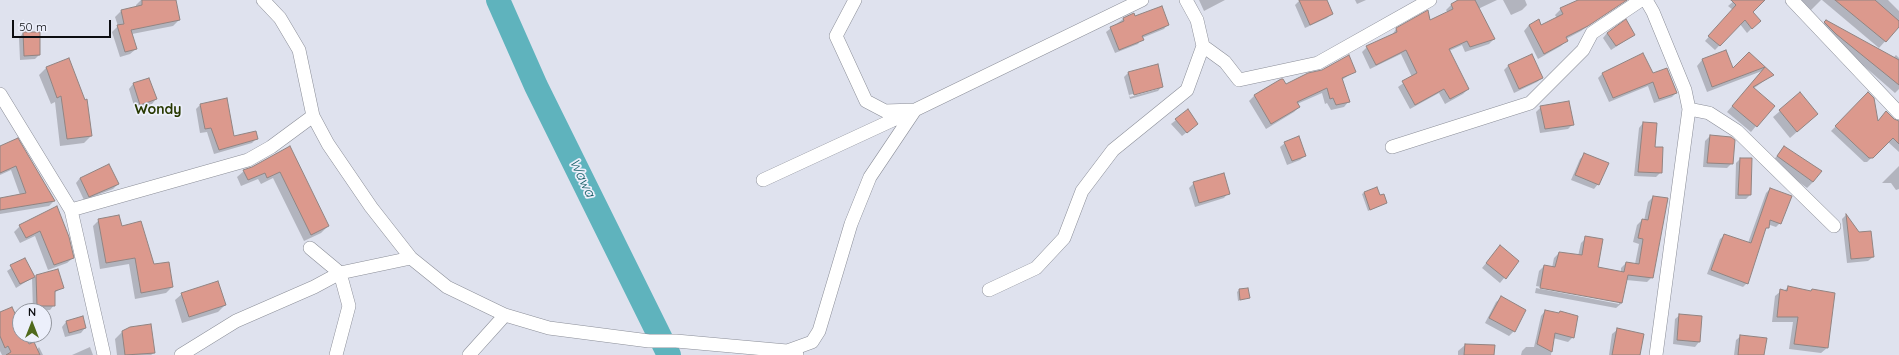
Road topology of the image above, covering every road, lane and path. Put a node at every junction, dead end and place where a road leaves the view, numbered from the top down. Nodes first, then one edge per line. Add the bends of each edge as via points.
1 (263, 0) edge
2 (855, 0) edge
3 (1142, 0) edge
4 (1186, 0) edge
5 (1430, 0) edge
6 (1642, 0) edge
7 (1646, 0) edge
8 (1792, 0) edge
9 (1202, 46) junction
10 (0, 94) edge
11 (1689, 109) junction
12 (915, 110) junction
13 (1899, 113) edge
14 (314, 116) junction
15 (1392, 147) dead end
16 (763, 180) dead end
17 (71, 210) junction
18 (1834, 226) dead end
19 (310, 248) dead end
20 (411, 258) junction
21 (340, 273) junction
22 (989, 290) dead end
23 (505, 315) junction
24 (792, 353) edge
25 (104, 355) edge
26 (180, 355) edge
27 (336, 355) edge
28 (470, 355) edge
29 (1656, 355) edge

1 - 14 street via 280,18 299,50
2 - 12 street via 836,36 866,101 885,111
3 - 12 street
4 - 9 street via 1197,20
5 - 9 street via 1318,63 1239,80 1225,62
6 - 15 street via 1592,33 1583,50 1530,103
7 - 11 street via 1685,90
8 - 13 street
9 - 22 street via 1187,90 1114,150 1082,191 1064,238 1036,268
10 - 17 street
11 - 18 street via 1709,113 1737,131
11 - 29 street
12 - 16 street
12 - 24 street via 870,177 851,224 819,331 812,342
14 - 17 street via 248,160
14 - 20 street via 332,151
17 - 25 street
19 - 21 street
20 - 21 street
20 - 23 street via 447,287
21 - 26 street via 314,288 236,321
21 - 27 street via 349,306
23 - 24 street via 549,328 649,341 676,341
23 - 28 street

